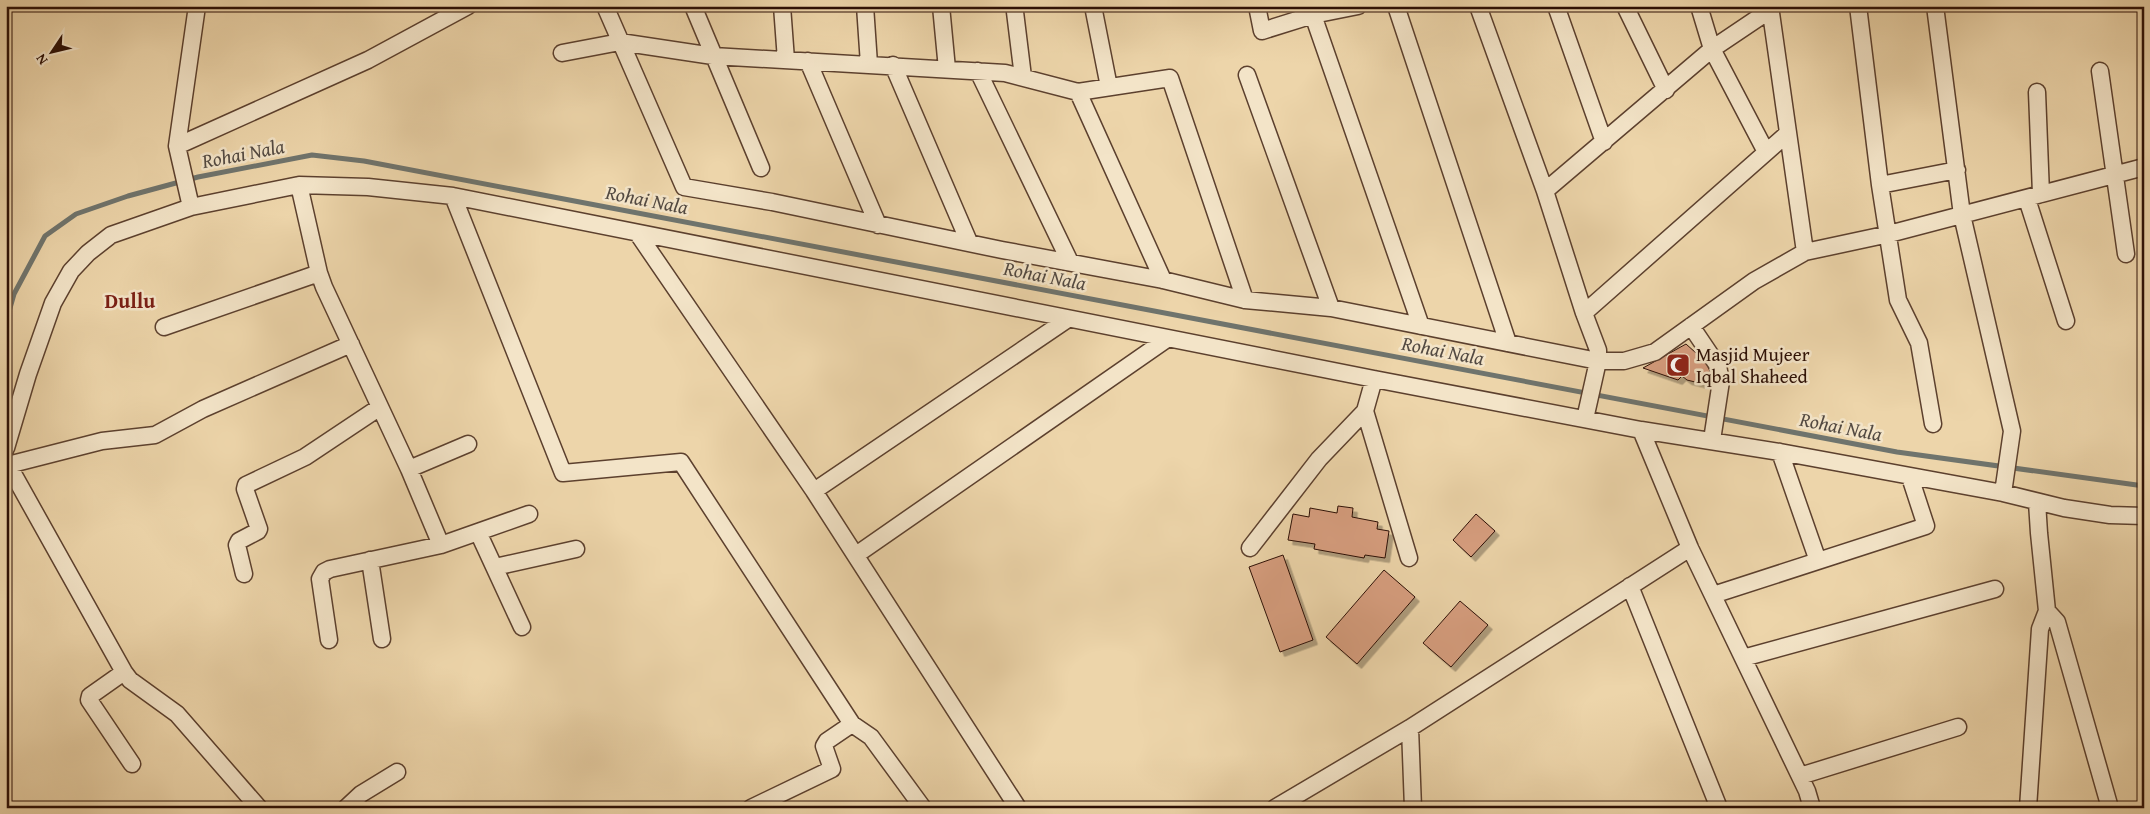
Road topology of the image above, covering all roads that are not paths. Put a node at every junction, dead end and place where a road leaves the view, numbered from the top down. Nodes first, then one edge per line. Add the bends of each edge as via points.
1 (197, 6) edge
2 (468, 6) edge
3 (605, 6) edge
4 (693, 6) edge
5 (782, 6) edge
6 (865, 6) edge
7 (940, 6) edge
8 (1093, 6) edge
9 (1257, 6) edge
10 (1358, 6) edge
11 (1396, 6) edge
12 (1478, 6) edge
13 (1556, 6) edge
14 (1625, 6) edge
15 (1699, 6) edge
16 (1858, 6) edge
17 (1935, 6) edge
18 (1339, 8) edge
19 (1770, 8) edge
20 (1015, 12) dead end
21 (1313, 15) junction
22 (620, 42) junction
23 (1712, 49) junction
24 (562, 53) dead end
25 (713, 56) junction
26 (786, 60) junction
27 (808, 61) junction
28 (870, 64) junction
29 (893, 65) junction
30 (948, 69) junction
31 (978, 71) junction
32 (2100, 71) dead end
33 (1247, 75) dead end
34 (1024, 78) junction
35 (1109, 88) junction
36 (1666, 90) junction
37 (1078, 92) junction
38 (2036, 92) dead end
39 (1788, 133) junction
40 (1604, 142) junction
41 (1766, 152) junction
42 (178, 153) junction
43 (2144, 167) edge
44 (761, 168) dead end
45 (1957, 170) junction
46 (2116, 175) junction
47 (299, 185) junction
48 (1880, 185) junction
49 (1544, 191) junction
50 (453, 196) junction
51 (2034, 196) junction
52 (190, 203) junction
53 (1962, 215) junction
54 (878, 225) junction
55 (638, 234) junction
56 (1889, 234) junction
57 (969, 242) junction
58 (1805, 252) junction
59 (2126, 254) dead end
60 (1070, 262) junction
61 (319, 273) junction
62 (1163, 280) junction
63 (1245, 300) junction
64 (1331, 308) junction
65 (1584, 313) junction
66 (1068, 319) junction
67 (2066, 322) dead end
68 (1421, 326) junction
69 (1691, 326) junction
70 (164, 327) dead end
71 (1167, 338) junction
72 (1508, 343) junction
73 (351, 344) junction
74 (1597, 364) junction
75 (1374, 380) junction
76 (380, 407) junction
77 (1365, 411) junction
78 (1586, 416) junction
79 (1933, 424) dead end
80 (1641, 430) junction
81 (1712, 435) junction
82 (7, 443) edge
83 (468, 444) dead end
84 (1780, 452) junction
85 (7, 463) edge
86 (409, 469) junction
87 (1910, 477) junction
88 (2004, 487) junction
89 (814, 491) junction
90 (2037, 502) junction
91 (529, 514) dead end
92 (2144, 516) edge
93 (478, 532) junction
94 (441, 545) junction
95 (1250, 548) dead end
96 (1690, 548) junction
97 (576, 549) dead end
98 (856, 555) junction
99 (1409, 558) dead end
100 (370, 560) junction
101 (1818, 561) junction
102 (495, 567) junction
103 (244, 574) dead end
104 (1630, 586) junction
105 (1995, 589) dead end
106 (1713, 596) junction
107 (2047, 611) junction
108 (522, 628) dead end
109 (382, 639) dead end
110 (329, 640) dead end
111 (1743, 658) junction
112 (124, 672) junction
113 (852, 724) junction
114 (1958, 727) dead end
115 (1410, 728) junction
116 (132, 764) dead end
117 (397, 772) dead end
118 (1800, 776) junction
119 (749, 807) edge
120 (258, 808) edge
121 (346, 808) edge
122 (923, 808) edge
123 (1018, 808) edge
124 (1276, 808) edge
125 (1413, 808) edge
126 (1719, 808) edge
127 (1812, 808) edge
128 (2028, 808) edge
129 (2110, 808) edge

1 - 42 street
2 - 42 street via 368,60
3 - 22 street
4 - 25 street
5 - 26 street
6 - 28 street
7 - 30 street
8 - 35 street
9 - 21 street via 1262,31
10 - 18 street
11 - 72 street
12 - 49 street
13 - 40 street
14 - 36 street
15 - 23 street
16 - 48 street
17 - 45 street
18 - 21 street
19 - 23 street
19 - 39 street
20 - 34 street
21 - 68 street
22 - 24 street
22 - 25 street
22 - 54 street via 684,187
23 - 36 street
23 - 41 street
25 - 26 street
25 - 44 street
26 - 27 street
27 - 28 street
27 - 54 street
28 - 29 street
29 - 30 street
29 - 57 street
30 - 31 street
31 - 34 street
31 - 60 street
32 - 46 street
33 - 64 street
34 - 37 street
35 - 37 street
35 - 63 street via 1170,78
36 - 40 street
37 - 62 street
38 - 51 street
39 - 41 street
39 - 58 street
40 - 49 street
41 - 65 street
42 - 52 street
43 - 46 street
45 - 48 street
45 - 53 street
46 - 51 street
46 - 59 street
47 - 50 street via 368,187
47 - 52 street
47 - 61 street
48 - 56 street
49 - 65 street
50 - 55 street
50 - 113 street via 563,473 681,462
51 - 53 street
51 - 67 street
52 - 82 street via 111,236 71,271 53,303
53 - 56 street
53 - 88 street via 2012,430
54 - 57 street
55 - 66 street
55 - 89 street
56 - 58 street
56 - 79 street via 1898,300 1919,343
57 - 60 street
58 - 69 street via 1754,281
60 - 62 street
61 - 70 street
61 - 73 street
62 - 63 street
63 - 64 street
64 - 68 street
65 - 74 street via 1598,350
66 - 71 street
66 - 89 street
68 - 72 street
69 - 74 street via 1655,352 1624,361
69 - 81 street via 1718,366 1721,381
71 - 75 street
71 - 98 street
72 - 74 street
73 - 76 street
73 - 85 street via 203,409 155,435 102,442
74 - 78 street
75 - 77 street
75 - 78 street
76 - 86 street
76 - 103 street via 305,457 246,485 260,529 237,545
77 - 95 street via 1319,459
77 - 99 street
78 - 80 street
80 - 81 street
80 - 96 street
81 - 84 street
83 - 86 street
84 - 87 street
84 - 101 street
85 - 112 street
86 - 94 street
87 - 88 street
87 - 101 street via 1926,526
88 - 90 street
89 - 98 street
90 - 92 street via 2110,515
90 - 107 street
91 - 93 street
93 - 94 street
93 - 102 street
94 - 100 street
96 - 104 street
96 - 106 street
97 - 102 street
98 - 123 street
100 - 109 street
100 - 110 street via 330,569 320,579
101 - 106 street
102 - 108 street
104 - 115 street
104 - 126 street
105 - 111 street
106 - 111 street
107 - 128 street via 2040,629
107 - 129 street via 2057,622
111 - 118 street
112 - 116 street via 89,700
112 - 120 street via 176,714
113 - 119 street via 824,746 832,769
113 - 122 street via 871,737
114 - 118 street
115 - 124 street
115 - 125 street
117 - 121 street
118 - 127 street

